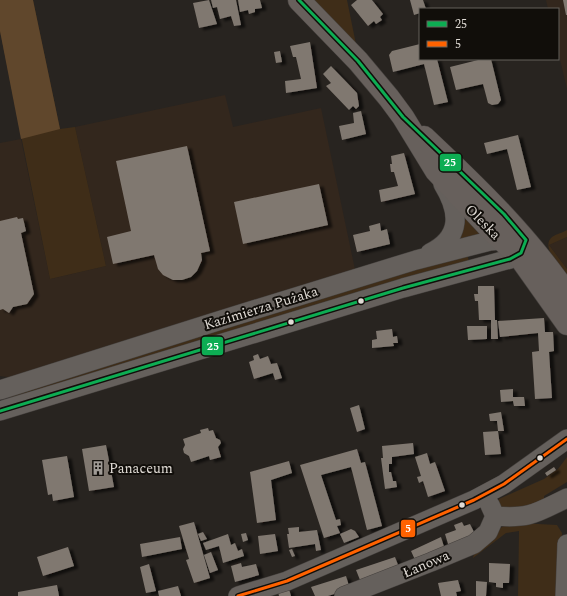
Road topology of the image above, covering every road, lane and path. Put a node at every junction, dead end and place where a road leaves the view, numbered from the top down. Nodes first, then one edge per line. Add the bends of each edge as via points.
1 (299, 0) edge
2 (403, 117) junction
3 (436, 171) junction
4 (501, 240) junction
5 (522, 248) junction
6 (416, 260) junction
7 (567, 294) edge
8 (567, 324) edge
9 (0, 376) edge
10 (34, 379) junction
11 (0, 390) edge
12 (0, 411) edge
13 (567, 439) edge
14 (485, 495) junction
15 (567, 498) edge
16 (495, 516) junction
17 (567, 544) edge
18 (375, 590) edge
19 (238, 596) edge
20 (344, 596) edge
21 (565, 596) edge

1 - 2 main road, Oleska via 358,61
2 - 3 main road, Oleska
2 - 5 main road, Oleska via 504,214
3 - 4 main road, Oleska
3 - 6 street via 451,197 456,218 455,226 445,243
4 - 5 main road, Oleska
4 - 6 street, Kazimierza Pużaka
5 - 7 main road, Oleska via 552,272
5 - 8 main road, Oleska
5 - 12 street, Kazimierza Pużaka via 396,290
6 - 10 street, Kazimierza Pużaka
9 - 10 street
10 - 11 street, Kazimierza Pużaka
13 - 14 street via 531,467
14 - 16 street
14 - 19 street via 294,578
15 - 16 street via 531,515
16 - 18 street, Łanowa via 488,532 474,544
17 - 21 street
18 - 20 street, Łanowa

